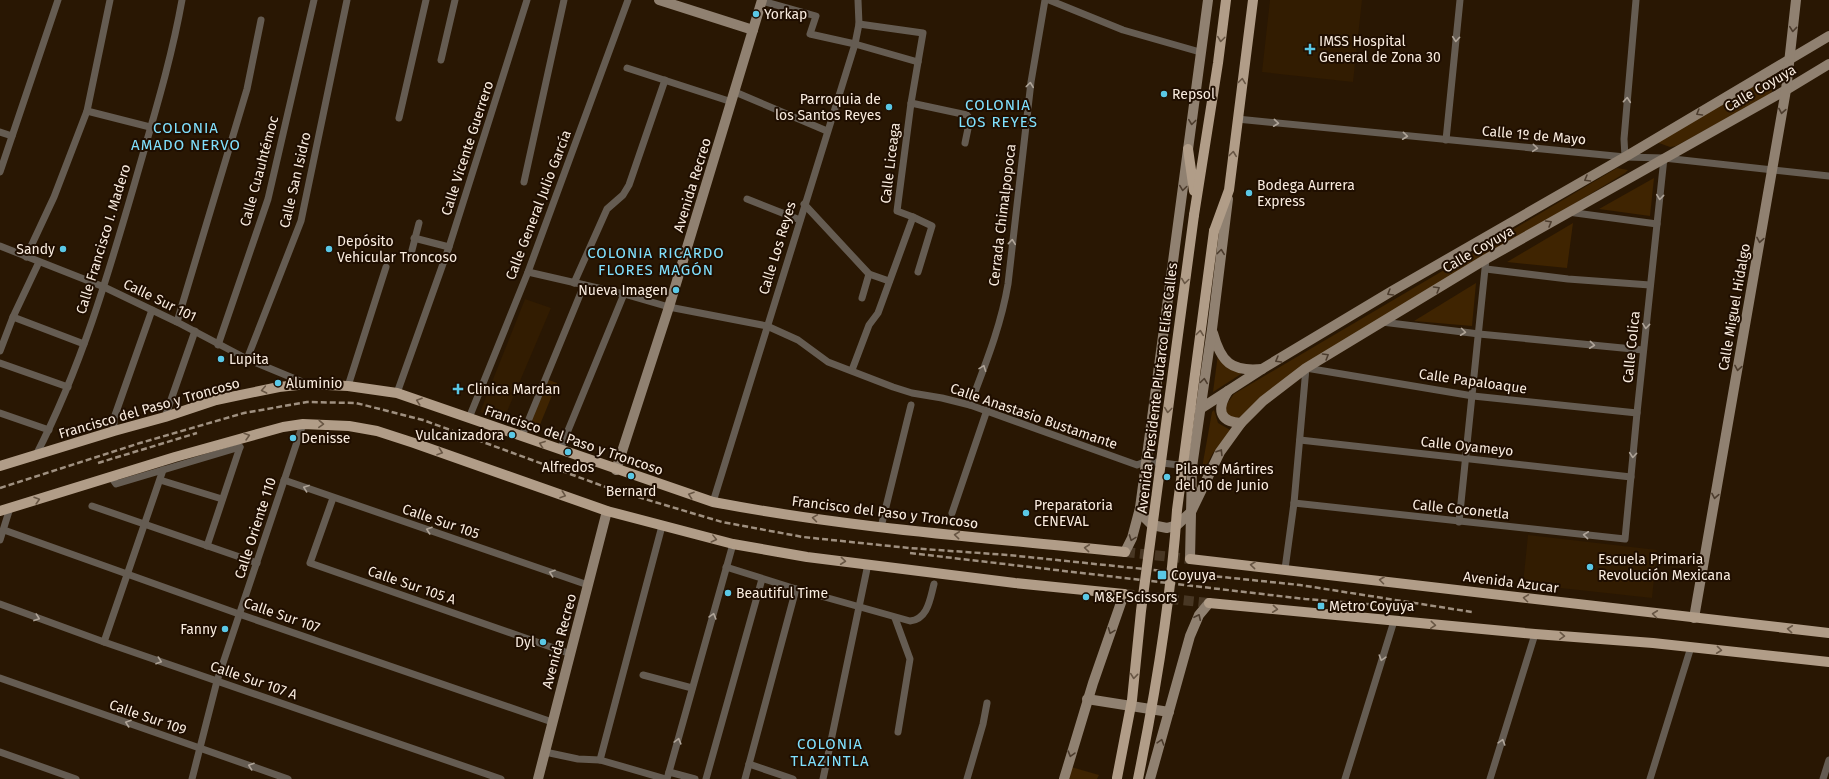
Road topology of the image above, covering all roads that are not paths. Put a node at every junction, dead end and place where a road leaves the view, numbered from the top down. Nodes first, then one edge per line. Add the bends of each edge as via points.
1 (58, 0) edge
2 (110, 0) edge
3 (182, 0) edge
4 (314, 0) edge
5 (347, 0) edge
6 (426, 0) edge
7 (455, 0) edge
8 (527, 0) edge
9 (564, 0) edge
10 (628, 0) edge
11 (659, 0) edge
12 (858, 0) edge
13 (1045, 0) edge
14 (1049, 0) edge
15 (1208, 0) edge
16 (1226, 0) edge
17 (1253, 0) edge
18 (1460, 0) edge
19 (1636, 0) edge
20 (1796, 0) edge
21 (762, 1) edge
22 (261, 20) dead end
23 (859, 24) junction
24 (754, 30) junction
25 (1829, 36) edge
26 (855, 44) junction
27 (1200, 52) junction
28 (1789, 59) junction
29 (440, 60) dead end
30 (918, 62) junction
31 (1829, 64) edge
32 (627, 68) dead end
33 (665, 80) junction
34 (1786, 90) junction
35 (734, 97) junction
36 (911, 103) junction
37 (87, 111) junction
38 (399, 118) dead end
39 (1237, 119) junction
40 (150, 127) junction
41 (827, 131) junction
42 (0, 132) edge
43 (12, 136) junction
44 (1446, 140) junction
45 (966, 143) dead end
46 (1188, 149) junction
47 (1625, 157) junction
48 (1664, 158) junction
49 (1772, 170) junction
50 (0, 172) edge
51 (1829, 176) edge
52 (524, 182) dead end
53 (1229, 190) junction
54 (747, 199) dead end
55 (1196, 201) junction
56 (804, 204) junction
57 (1568, 212) junction
58 (913, 217) junction
59 (800, 220) junction
60 (419, 223) dead end
61 (1657, 224) junction
62 (414, 238) junction
63 (0, 246) edge
64 (449, 247) junction
65 (411, 254) dead end
66 (26, 257) junction
67 (38, 262) junction
68 (1486, 264) junction
69 (386, 267) dead end
70 (528, 272) junction
71 (918, 272) dead end
72 (870, 274) junction
73 (889, 282) junction
74 (574, 283) junction
75 (584, 285) junction
76 (1650, 285) junction
77 (104, 288) junction
78 (624, 294) junction
79 (862, 298) dead end
80 (669, 308) junction
81 (152, 310) junction
82 (13, 317) junction
83 (177, 322) junction
84 (1382, 322) junction
85 (767, 326) junction
86 (1212, 330) junction
87 (195, 331) junction
88 (1479, 334) junction
89 (84, 344) junction
90 (218, 345) junction
91 (1643, 350) junction
92 (0, 352) edge
93 (247, 359) junction
94 (0, 363) edge
95 (1306, 368) junction
96 (1262, 369) junction
97 (852, 370) junction
98 (307, 384) junction
99 (348, 386) junction
100 (68, 387) junction
101 (1229, 390) junction
102 (397, 393) junction
103 (1473, 396) junction
104 (911, 405) dead end
105 (970, 405) junction
106 (1200, 409) junction
107 (987, 410) junction
108 (0, 413) edge
109 (1637, 413) junction
110 (165, 417) junction
111 (469, 418) junction
112 (1241, 423) junction
113 (303, 424) junction
114 (49, 430) junction
115 (114, 431) junction
116 (522, 436) junction
117 (1300, 440) junction
118 (560, 450) junction
119 (202, 453) junction
120 (36, 455) junction
121 (1467, 459) junction
122 (1147, 461) junction
123 (0, 466) edge
124 (1192, 467) junction
125 (163, 470) junction
126 (616, 470) junction
127 (111, 477) junction
128 (1631, 477) junction
129 (160, 480) junction
130 (284, 480) junction
131 (333, 498) junction
132 (222, 499) junction
133 (713, 502) junction
134 (1294, 504) junction
135 (92, 506) dead end
136 (1140, 508) junction
137 (5, 510) edge
138 (607, 511) junction
139 (1191, 512) junction
140 (952, 513) dead end
141 (1459, 522) junction
142 (146, 525) junction
143 (662, 526) junction
144 (881, 527) junction
145 (4, 530) junction
146 (1625, 539) joint
147 (0, 540) edge
148 (733, 544) junction
149 (207, 546) junction
150 (1125, 552) joint
151 (1190, 559) joint
152 (257, 563) junction
153 (868, 564) junction
154 (726, 567) junction
155 (1285, 569) junction
156 (128, 575) junction
157 (762, 579) junction
158 (934, 584) dead end
159 (588, 585) junction
160 (796, 590) junction
161 (1124, 594) joint
162 (1209, 602) joint
163 (0, 604) edge
164 (860, 607) junction
165 (239, 614) junction
166 (895, 618) junction
167 (1694, 618) junction
168 (1394, 621) junction
169 (1829, 633) edge
170 (1534, 634) junction
171 (104, 642) junction
172 (1691, 646) junction
173 (571, 654) junction
174 (1829, 662) edge
175 (643, 674) dead end
176 (0, 678) edge
177 (218, 681) junction
178 (692, 688) junction
179 (1087, 699) junction
180 (987, 703) dead end
181 (1169, 712) junction
182 (552, 722) junction
183 (898, 732) dead end
184 (199, 748) junction
185 (0, 752) edge
186 (545, 752) junction
187 (600, 760) junction
188 (1829, 760) edge
189 (749, 764) junction
190 (668, 777) edge
191 (76, 779) edge
192 (192, 779) edge
193 (288, 779) edge
194 (501, 779) edge
195 (538, 779) edge
196 (695, 779) edge
197 (706, 779) edge
198 (745, 779) edge
199 (793, 779) edge
200 (824, 779) edge
201 (967, 779) edge
202 (1064, 779) edge
203 (1117, 779) edge
204 (1138, 779) edge
205 (1150, 779) edge
206 (1345, 779) edge
207 (1490, 779) edge
208 (1650, 779) edge
209 (1823, 779) edge

1 - 43 street
2 - 37 street
3 - 40 street, Calle Francisco I. Madero
4 - 90 street, Calle Cuauhtémoc via 268,199
5 - 93 street, Calle San Isidro via 301,221
6 - 38 street
7 - 29 street
8 - 64 street, Calle Vicente Guerrero
9 - 52 street
10 - 70 street, Calle General Julio García
11 - 24 street
12 - 23 street, Calle Los Reyes
105 -> 13 street, Cerrada Chimalpopoca via 1004,309 1031,82
14 - 27 street via 1111,26
15 - 27 street, Avenida Presidente Plutarco Elías Calles
16 -> 55 main road, Avenida Presidente Plutarco Elías Calles
39 -> 17 main road
18 -> 44 street
47 -> 19 street via 1624,139
20 -> 28 street, Calle Miguel Hidalgo
21 - 24 street, Avenida Recreo
21 - 26 street via 816,16 810,34
22 - 83 street via 247,90
23 - 26 street, Calle Los Reyes
23 - 30 street, Calle Liceaga via 923,33
24 - 35 street, Avenida Recreo
25 - 28 street, Calle Coyuya
26 - 30 street
26 - 41 street, Calle Los Reyes
27 -> 46 street, Avenida Presidente Plutarco Elías Calles
28 - 34 street, Calle Miguel Hidalgo
28 -> 47 street, Calle Coyuya
30 - 36 street, Calle Liceaga
31 - 34 street, Calle Coyuya
32 - 33 street
33 - 35 street
33 - 74 street via 629,185 623,195 607,208
34 - 48 street, Calle Coyuya
34 -> 49 street, Calle Miguel Hidalgo
35 - 41 street
35 - 80 street, Avenida Recreo
36 - 45 street via 967,115 970,119
36 - 58 street, Calle Liceaga via 897,211
37 - 40 street
37 - 66 street via 54,197
39 -> 44 street, Calle 1º de Mayo
53 -> 39 main road
40 - 77 street, Calle Francisco I. Madero
41 - 56 street, Calle Los Reyes
42 - 43 street
43 - 50 street
44 -> 47 street, Calle 1º de Mayo
46 - 55 main road
46 -> 122 street, Avenida Presidente Plutarco Elías Calles
47 - 48 street, Calle 1º de Mayo
47 -> 96 street, Calle Coyuya
48 - 49 street, Calle 1º de Mayo
48 - 57 street, Calle Coyuya
48 -> 61 street, Calle Colica
49 - 51 street, Calle 1º de Mayo
49 -> 167 street, Calle Miguel Hidalgo
86 -> 53 street
204 -> 53 main road, bridge via 1163,640 1177,510 1214,231
54 - 59 street
55 -> 203 main road, Avenida Presidente Plutarco Elías Calles, bridge via 1141,611 1132,700
56 - 59 street, Calle Los Reyes
56 - 72 street
57 - 61 street
68 -> 57 street, Calle Coyuya
58 - 71 street via 932,226
58 - 73 street
59 - 85 street, Calle Los Reyes
60 - 62 street
61 - 76 street, Calle Colica
62 - 64 street
62 - 65 street
63 - 66 street, Calle Sur 101
64 - 102 street, Calle Vicente Guerrero
66 - 67 street, Calle Sur 101
67 - 77 street, Calle Sur 101
67 - 82 street
68 - 76 street via 1568,279
84 -> 68 street, Calle Coyuya
68 - 88 street
69 - 99 street
70 - 74 street, Calle Anastasio Bustamante
70 - 111 street, Calle General Julio García
72 - 73 street
72 - 79 street
73 - 97 street
74 - 75 street, Calle Anastasio Bustamante
75 - 78 street, Calle Anastasio Bustamante
75 - 116 street
76 -> 91 street, Calle Colica
77 - 81 street, Calle Sur 101
77 - 89 street, Calle Francisco I. Madero
78 - 80 street, Calle Anastasio Bustamante
78 - 118 street
80 - 85 street, Calle Anastasio Bustamante
80 - 126 street, Avenida Recreo
81 - 83 street, Calle Sur 101
81 - 115 street via 114,418
82 - 89 street
82 - 92 street
83 - 87 street, Calle Sur 101
84 -> 88 street
95 -> 84 street, Calle Coyuya
85 - 97 street, Calle Anastasio Bustamante via 798,340 828,362
85 - 133 street, Calle Los Reyes
86 - 96 street via 1219,352 1227,362 1243,369
106 -> 86 street
87 - 90 street, Calle Sur 101
87 - 110 street
88 -> 91 street
88 - 103 street
89 - 100 street, Calle Francisco I. Madero
90 - 93 street, Calle Sur 101
91 - 109 street, Calle Colica
93 - 98 street, Calle Sur 101
94 - 100 street
95 - 103 street, Calle Papaloaque
95 - 112 street, Calle Coyuya via 1263,400
95 - 117 street
96 - 101 street, Calle Coyuya
97 - 105 street, Calle Anastasio Bustamante via 912,393
98 - 99 main road, Francisco del Paso y Troncoso
98 -> 110 main road, Francisco del Paso y Troncoso via 216,400
99 - 102 main road, Francisco del Paso y Troncoso
100 - 114 street, Calle Francisco I. Madero
101 - 106 street, Calle Coyuya
101 - 112 street via 1222,401 1223,417 1228,421
111 -> 102 main road, Francisco del Paso y Troncoso
103 - 109 street, Calle Papaloaque
103 - 121 street
104 - 144 street
105 - 107 street, Calle Anastasio Bustamante
106 - 124 street
107 - 122 street, Calle Anastasio Bustamante via 1138,465
107 - 140 street
108 - 114 street
109 -> 128 street, Calle Colica
110 - 115 main road, Francisco del Paso y Troncoso
111 - 116 main road, Francisco del Paso y Troncoso
139 -> 112 street, Calle Coyuya via 1220,452
119 -> 113 main road via 257,433
113 - 130 street, Calle Oriente 110
113 -> 138 main road via 349,426 377,431
114 - 120 street, Calle Francisco I. Madero
115 - 120 main road, Francisco del Paso y Troncoso
118 -> 116 main road, Francisco del Paso y Troncoso
117 - 121 street, Calle Oyameyo
117 - 134 street
118 - 126 main road, Francisco del Paso y Troncoso
119 - 125 street
119 - 127 main road
119 - 132 street via 240,447
120 - 123 main road, Francisco del Paso y Troncoso
121 - 128 street, Calle Oyameyo
121 - 141 street
122 - 124 street, Calle Anastasio Bustamante
122 - 136 street, Avenida Presidente Plutarco Elías Calles
124 - 139 street
125 - 127 street via 116,484
125 - 129 street
133 -> 126 main road, Francisco del Paso y Troncoso
137 -> 127 main road
128 - 146 street, Calle Colica
129 - 132 street
129 - 142 street
131 -> 130 street, Calle Sur 105
130 - 152 street, Calle Oriente 110
159 -> 131 street, Calle Sur 105
131 - 173 street, Calle Sur 105 A via 310,563
132 - 149 street
144 -> 133 main road, Francisco del Paso y Troncoso via 756,511
134 - 141 street, Calle Coconetla
134 - 155 street
135 - 142 street
136 - 139 street via 1148,522 1162,528 1177,526
136 -> 150 street, Avenida Presidente Plutarco Elías Calles via 1132,538
137 - 145 street
138 - 143 main road
138 - 159 street, Avenida Recreo
139 - 151 street
146 -> 141 street, Calle Coconetla
142 - 149 street
142 - 156 street
143 -> 148 main road
143 - 187 street
150 -> 144 main road, Francisco del Paso y Troncoso
145 - 147 street
145 - 156 street, Calle Sur 107
148 -> 153 main road via 807,557
148 - 154 street
149 - 152 street
155 -> 151 main road, Avenida Azucar
152 - 165 street, Calle Oriente 110
153 - 161 main road
153 - 164 street
154 - 157 street
178 -> 154 street
167 -> 155 main road, Avenida Azucar
156 - 165 street, Calle Sur 107
156 - 171 street
157 - 160 street
157 - 197 street
158 - 166 street via 928,606 918,620
159 - 173 street, Avenida Recreo
160 - 164 street
160 - 189 street
161 -> 179 street
162 -> 168 main road
181 -> 162 street via 1190,636 1198,615
163 -> 171 street, Calle Sur 107 A
164 - 166 street
164 - 200 street
165 - 177 street, Calle Oriente 110
165 - 182 street, Calle Sur 107
166 - 183 street via 910,658
169 -> 167 main road, Avenida Azucar
168 -> 170 main road
168 -> 206 street
170 -> 172 main road
207 -> 170 street
171 -> 177 street, Calle Sur 107 A
172 -> 174 main road
172 - 208 street
173 - 182 street, Avenida Recreo
175 - 178 street
184 -> 176 street, Calle Sur 109
177 - 184 street, Calle Oriente 110
177 - 194 street, Calle Sur 107 A
190 -> 178 street
179 - 181 street
179 -> 202 street
180 - 201 street
205 -> 181 street
182 - 186 street, Avenida Recreo
184 - 192 street, Calle Oriente 110
193 -> 184 street, Calle Sur 109
185 - 191 street
186 - 187 street via 578,759
186 - 195 street, Avenida Recreo
187 - 190 street
188 - 209 street
189 - 198 street
189 - 199 street
190 - 196 street

